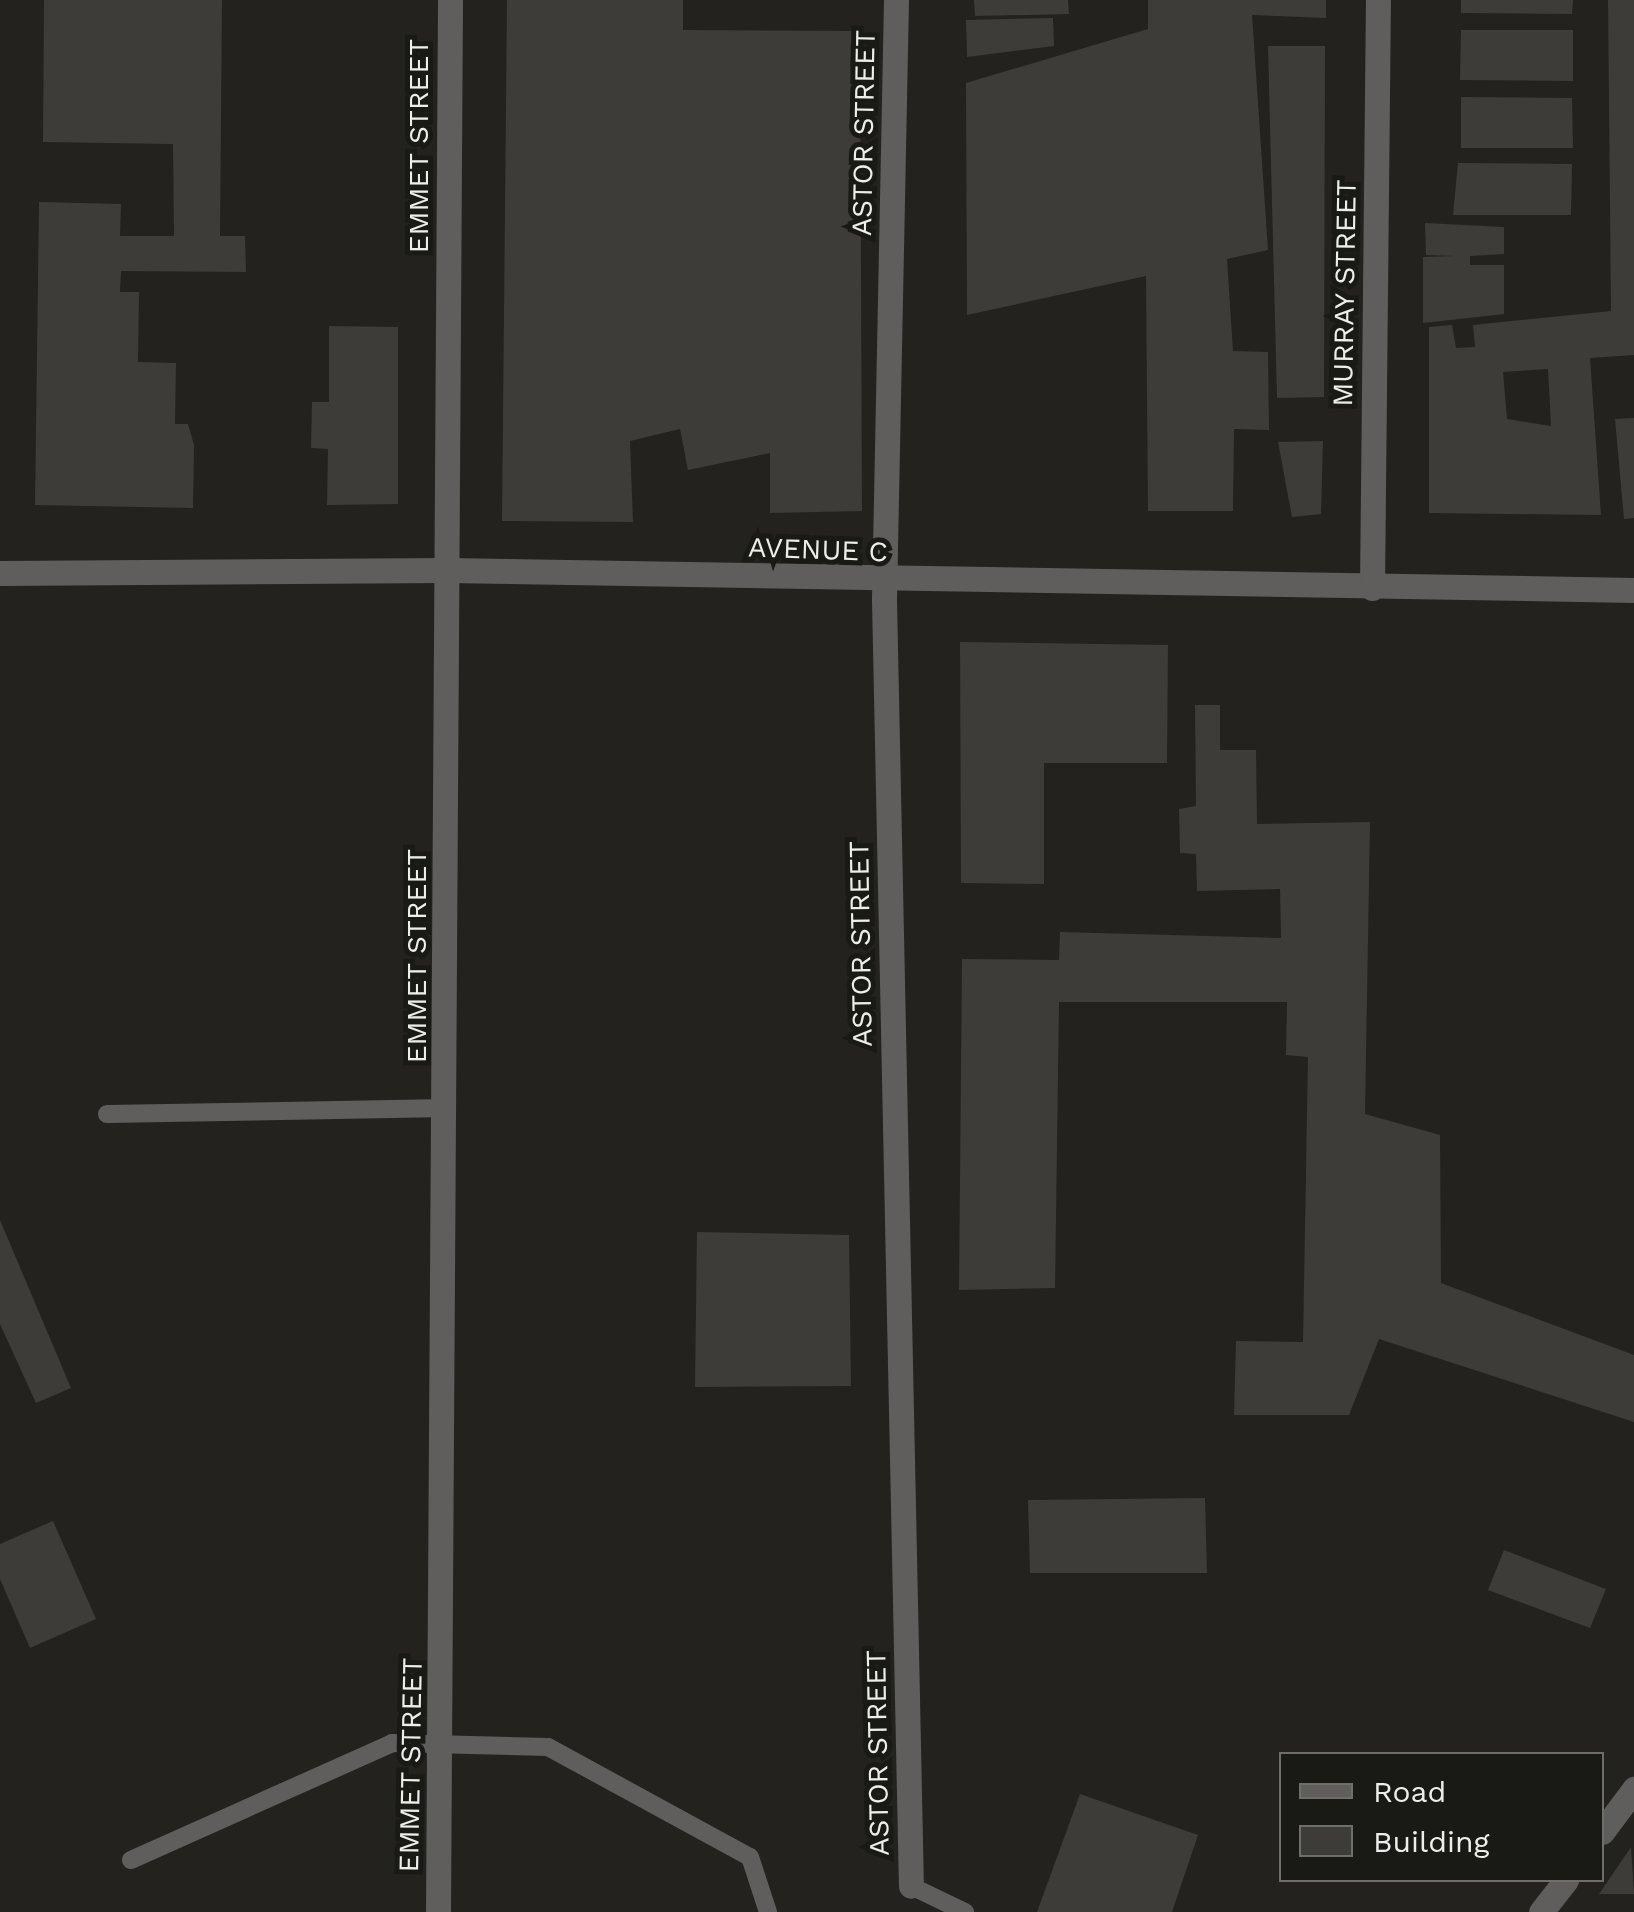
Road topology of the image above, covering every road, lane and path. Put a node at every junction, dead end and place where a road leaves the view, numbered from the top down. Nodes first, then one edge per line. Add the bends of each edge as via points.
1 (450, 0) edge
2 (896, 0) edge
3 (1378, 0) edge
4 (446, 570) junction
5 (0, 573) edge
6 (884, 582) junction
7 (1372, 588) junction
8 (1634, 590) edge
9 (448, 1108) junction
10 (107, 1114) dead end
11 (442, 1740) junction
12 (1634, 1789) edge
13 (1604, 1829) edge
14 (131, 1860) dead end
15 (1564, 1882) edge
16 (911, 1886) joint
17 (438, 1912) edge
18 (768, 1912) edge
19 (965, 1912) edge
20 (1541, 1912) edge

1 - 4 street, EMMET STREET
2 - 6 street, ASTOR STREET
3 - 7 street, MURRAY STREET
4 - 5 street, AVENUE C
4 - 6 street, AVENUE C
4 - 9 street, EMMET STREET
6 - 7 street, AVENUE C
6 - 16 street, ASTOR STREET
7 - 8 street, AVENUE C
9 - 10 lane
9 - 11 street, EMMET STREET
11 - 14 lane via 392,1743
11 - 17 street, EMMET STREET
11 - 18 lane via 548,1748 629,1788 750,1857
12 - 13 street
15 - 20 street
16 - 19 lane

